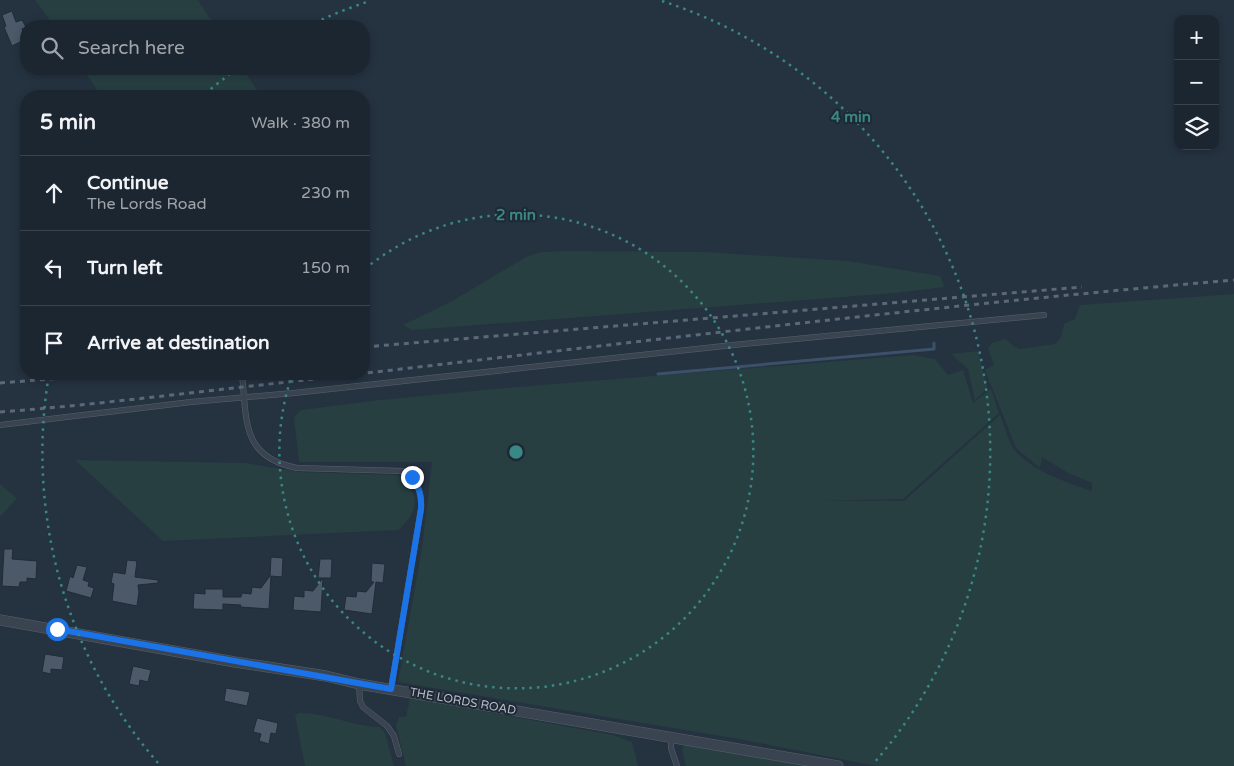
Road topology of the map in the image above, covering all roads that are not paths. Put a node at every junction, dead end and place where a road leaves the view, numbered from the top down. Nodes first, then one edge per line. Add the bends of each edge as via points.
1 (1044, 315) dead end
2 (243, 380) edge
3 (244, 397) junction
4 (0, 425) edge
5 (0, 620) edge
6 (359, 684) junction
7 (391, 689) junction
8 (671, 738) junction
9 (399, 754) dead end
10 (677, 766) edge
11 (838, 766) edge

1 - 3 lane via 732,344
2 - 3 lane
3 - 4 lane
3 - 7 lane via 254,445 271,460 297,468 403,471 417,485 422,496 421,509
5 - 6 street, THE LORDS ROAD
6 - 7 street, THE LORDS ROAD
6 - 9 lane via 362,707 387,726
7 - 8 street, THE LORDS ROAD
8 - 10 lane
8 - 11 street, THE LORDS ROAD

